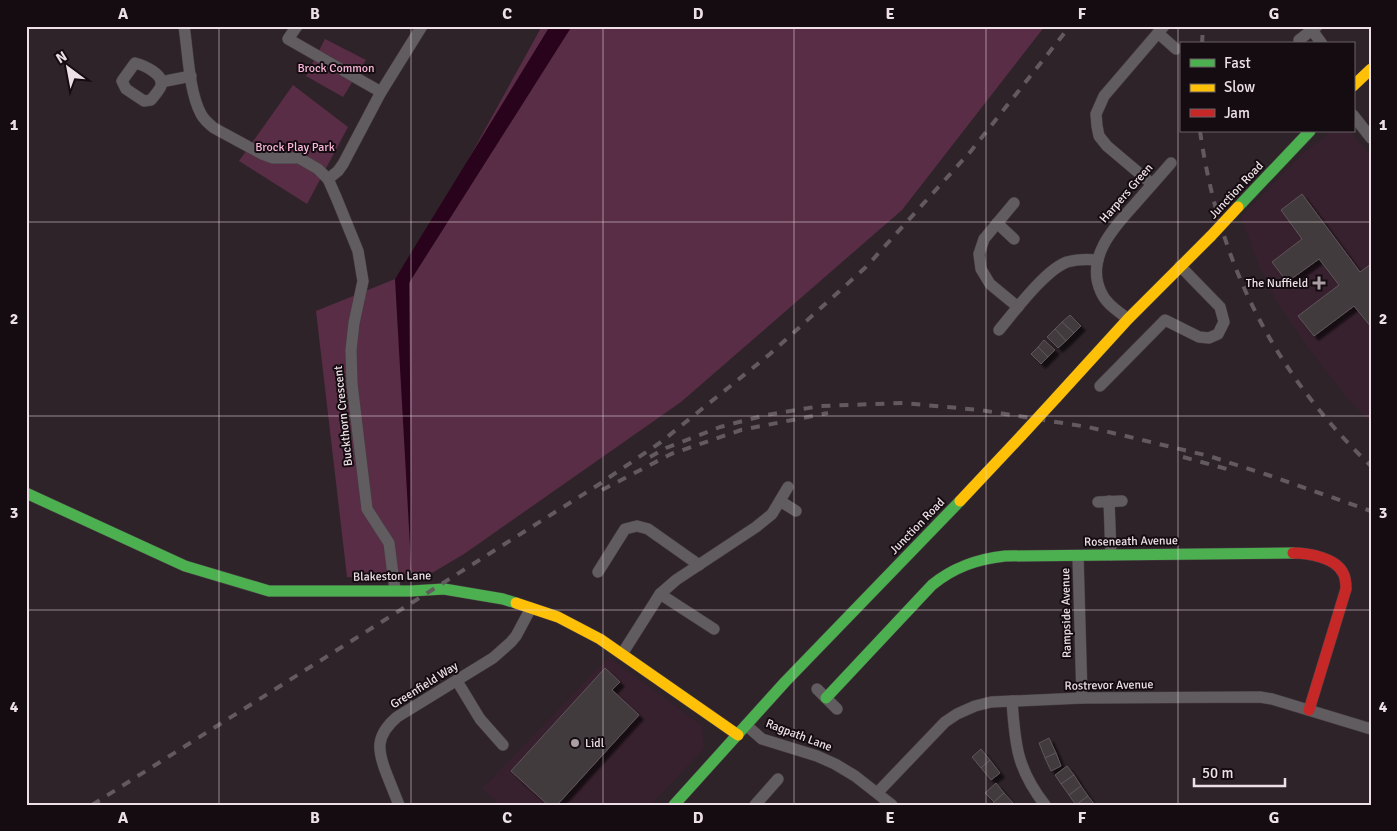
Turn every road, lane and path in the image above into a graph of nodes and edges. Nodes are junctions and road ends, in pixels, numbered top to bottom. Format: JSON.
{"nodes":[{"id":1,"x":184,"y":26,"type":"edge"},
{"id":2,"x":297,"y":26,"type":"edge"},
{"id":3,"x":422,"y":26,"type":"edge"},
{"id":4,"x":1315,"y":28,"type":"edge"},
{"id":5,"x":1161,"y":30,"type":"edge"},
{"id":6,"x":1298,"y":40,"type":"dead end"},
{"id":7,"x":1321,"y":42,"type":"edge"},
{"id":8,"x":1176,"y":49,"type":"dead end"},
{"id":9,"x":1371,"y":69,"type":"edge"},
{"id":10,"x":191,"y":76,"type":"junction"},
{"id":11,"x":161,"y":82,"type":"dead end"},
{"id":12,"x":1354,"y":85,"type":"edge"},
{"id":13,"x":381,"y":92,"type":"junction"},
{"id":14,"x":1354,"y":116,"type":"edge"},
{"id":15,"x":1309,"y":132,"type":"edge"},
{"id":16,"x":1371,"y":138,"type":"edge"},
{"id":17,"x":1171,"y":163,"type":"dead end"},
{"id":18,"x":328,"y":180,"type":"junction"},
{"id":19,"x":1152,"y":184,"type":"junction"},
{"id":20,"x":1014,"y":203,"type":"dead end"},
{"id":21,"x":997,"y":223,"type":"junction"},
{"id":22,"x":1014,"y":239,"type":"dead end"},
{"id":23,"x":1098,"y":260,"type":"junction"},
{"id":24,"x":1180,"y":266,"type":"junction"},
{"id":25,"x":1018,"y":307,"type":"junction"},
{"id":26,"x":1128,"y":319,"type":"junction"},
{"id":27,"x":999,"y":330,"type":"dead end"},
{"id":28,"x":1100,"y":386,"type":"dead end"},
{"id":29,"x":788,"y":487,"type":"dead end"},
{"id":30,"x":26,"y":493,"type":"edge"},
{"id":31,"x":1122,"y":500,"type":"dead end"},
{"id":32,"x":780,"y":501,"type":"junction"},
{"id":33,"x":796,"y":511,"type":"dead end"},
{"id":34,"x":1111,"y":555,"type":"junction"},
{"id":35,"x":1078,"y":556,"type":"junction"},
{"id":36,"x":699,"y":565,"type":"junction"},
{"id":37,"x":598,"y":572,"type":"dead end"},
{"id":38,"x":395,"y":590,"type":"junction"},
{"id":39,"x":660,"y":594,"type":"junction"},
{"id":40,"x":531,"y":608,"type":"junction"},
{"id":41,"x":714,"y":629,"type":"dead end"},
{"id":42,"x":622,"y":654,"type":"junction"},
{"id":43,"x":457,"y":681,"type":"junction"},
{"id":44,"x":817,"y":689,"type":"dead end"},
{"id":45,"x":826,"y":698,"type":"junction"},
{"id":46,"x":1082,"y":698,"type":"junction"},
{"id":47,"x":1012,"y":701,"type":"junction"},
{"id":48,"x":837,"y":709,"type":"dead end"},
{"id":49,"x":1309,"y":710,"type":"junction"},
{"id":50,"x":746,"y":725,"type":"junction"},
{"id":51,"x":1371,"y":729,"type":"edge"},
{"id":52,"x":738,"y":735,"type":"junction"},
{"id":53,"x":504,"y":745,"type":"dead end"},
{"id":54,"x":778,"y":779,"type":"dead end"},
{"id":55,"x":878,"y":792,"type":"junction"},
{"id":56,"x":399,"y":805,"type":"edge"},
{"id":57,"x":674,"y":805,"type":"edge"},
{"id":58,"x":755,"y":805,"type":"edge"},
{"id":59,"x":892,"y":805,"type":"edge"},
{"id":60,"x":1045,"y":805,"type":"edge"}],
"edges":[{"from":1,"to":10,"type":"street","name":"Buckthorn Crescent"},
{"from":2,"to":13,"type":"street"},
{"from":3,"to":13,"type":"street"},
{"from":4,"to":6,"type":"street"},
{"from":4,"to":7,"type":"street"},
{"from":5,"to":8,"type":"street"},
{"from":5,"to":19,"type":"street"},
{"from":9,"to":12,"type":"street"},
{"from":10,"to":11,"type":"street"},
{"from":10,"to":18,"type":"street","name":"Buckthorn Crescent"},
{"from":13,"to":18,"type":"street"},
{"from":14,"to":16,"type":"street"},
{"from":15,"to":24,"type":"street","name":"Junction Road","bridge":true},
{"from":17,"to":19,"type":"street","name":"Harpers Green"},
{"from":18,"to":38,"type":"street","name":"Buckthorn Crescent"},
{"from":19,"to":23,"type":"street","name":"Harpers Green"},
{"from":20,"to":21,"type":"street"},
{"from":21,"to":22,"type":"street"},
{"from":21,"to":25,"type":"street"},
{"from":23,"to":25,"type":"street"},
{"from":23,"to":26,"type":"street","name":"Harpers Green"},
{"from":24,"to":26,"type":"street","name":"Junction Road"},
{"from":24,"to":28,"type":"street"},
{"from":25,"to":27,"type":"street"},
{"from":26,"to":50,"type":"street","name":"Junction Road","bridge":true},
{"from":29,"to":32,"type":"street"},
{"from":30,"to":38,"type":"street","name":"Blakeston Lane"},
{"from":31,"to":34,"type":"street"},
{"from":32,"to":33,"type":"street"},
{"from":32,"to":36,"type":"street"},
{"from":34,"to":35,"type":"street","name":"Roseneath Avenue"},
{"from":34,"to":49,"type":"street","name":"Roseneath Avenue"},
{"from":35,"to":45,"type":"street","name":"Roseneath Avenue"},
{"from":35,"to":46,"type":"street","name":"Rampside Avenue"},
{"from":36,"to":37,"type":"street"},
{"from":36,"to":39,"type":"street"},
{"from":38,"to":40,"type":"street","name":"Blakeston Lane"},
{"from":39,"to":41,"type":"street"},
{"from":39,"to":42,"type":"street"},
{"from":40,"to":42,"type":"street","name":"Blakeston Lane"},
{"from":40,"to":43,"type":"street","name":"Greenfield Way"},
{"from":42,"to":52,"type":"street","name":"Blakeston Lane"},
{"from":43,"to":53,"type":"street"},
{"from":43,"to":56,"type":"street","name":"Greenfield Way"},
{"from":44,"to":45,"type":"street"},
{"from":45,"to":48,"type":"street"},
{"from":46,"to":47,"type":"street","name":"Rostrevor Avenue"},
{"from":46,"to":49,"type":"street","name":"Rostrevor Avenue"},
{"from":47,"to":55,"type":"street","name":"Rostrevor Avenue"},
{"from":47,"to":60,"type":"street"},
{"from":49,"to":51,"type":"street","name":"Rostrevor Avenue"},
{"from":50,"to":52,"type":"street","name":"Junction Road"},
{"from":50,"to":55,"type":"street","name":"Ragpath Lane"},
{"from":52,"to":57,"type":"street","name":"Junction Road"},
{"from":54,"to":58,"type":"street"},
{"from":55,"to":59,"type":"street","name":"Ragpath Lane"}]}
